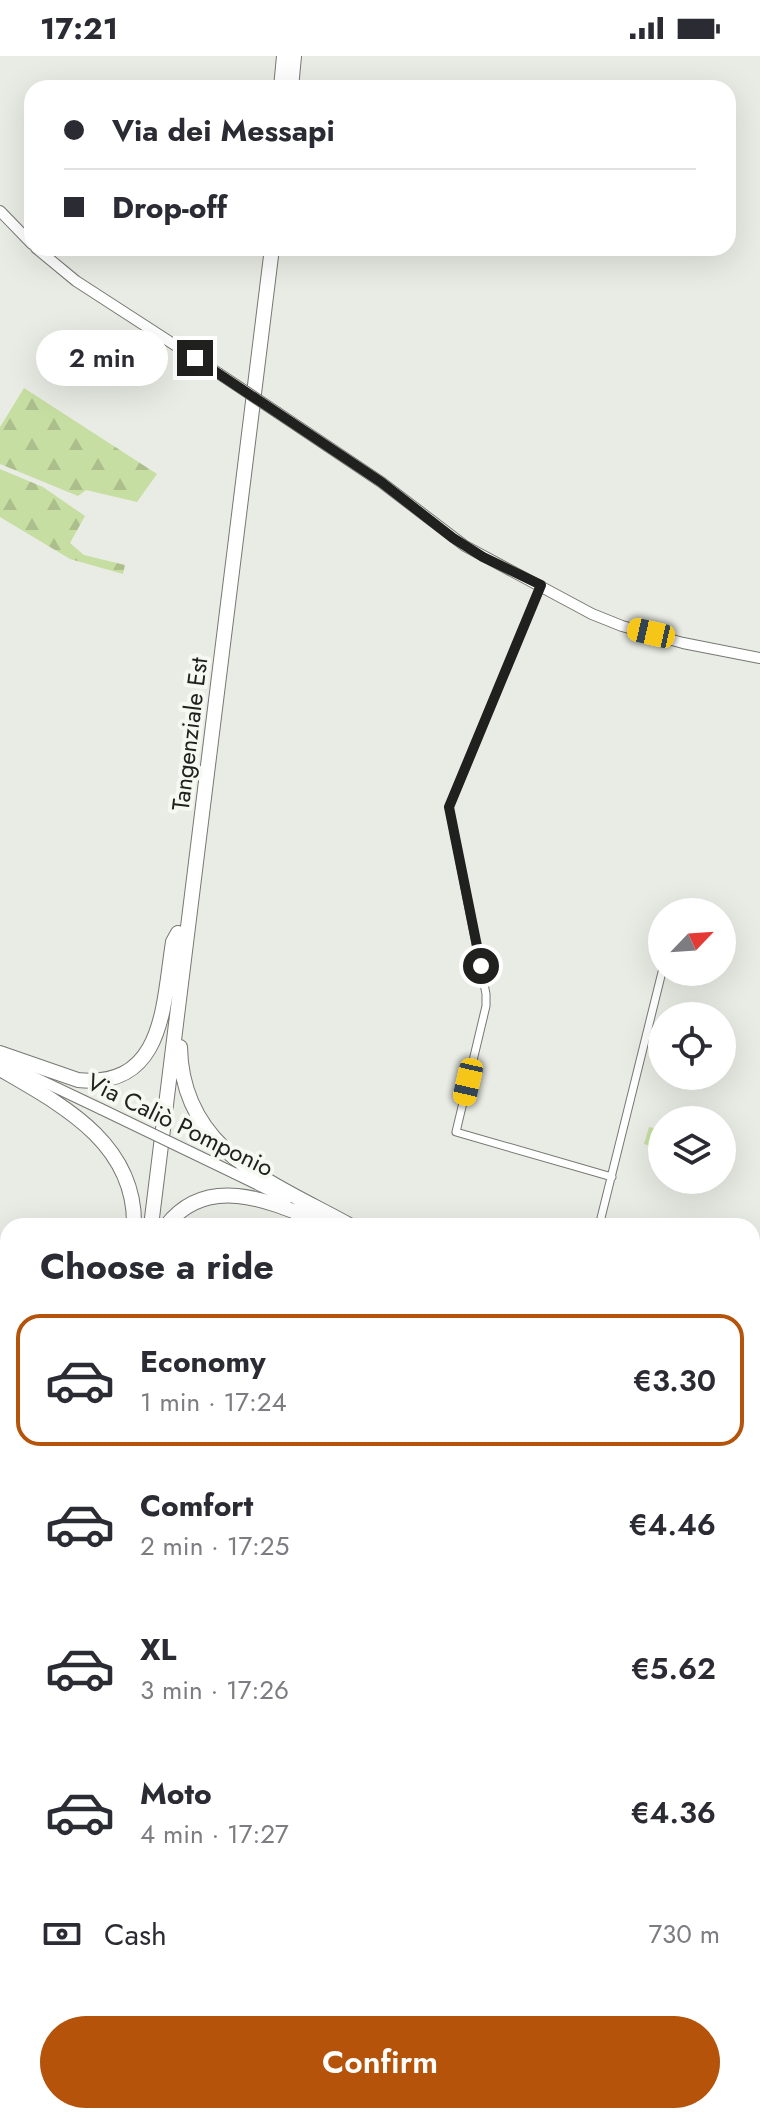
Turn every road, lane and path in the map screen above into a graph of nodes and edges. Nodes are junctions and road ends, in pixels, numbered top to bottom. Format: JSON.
{"nodes":[{"id":1,"x":284,"y":56,"type":"edge"},
{"id":2,"x":294,"y":56,"type":"edge"},
{"id":3,"x":282,"y":80,"type":"edge"},
{"id":4,"x":292,"y":80,"type":"edge"},
{"id":5,"x":0,"y":211,"type":"edge"},
{"id":6,"x":24,"y":236,"type":"edge"},
{"id":7,"x":46,"y":256,"type":"edge"},
{"id":8,"x":261,"y":256,"type":"edge"},
{"id":9,"x":271,"y":256,"type":"edge"},
{"id":10,"x":541,"y":585,"type":"junction"},
{"id":11,"x":760,"y":658,"type":"edge"},
{"id":12,"x":178,"y":933,"type":"junction"},
{"id":13,"x":185,"y":951,"type":"junction"},
{"id":14,"x":659,"y":986,"type":"edge"},
{"id":15,"x":0,"y":1053,"type":"edge"},
{"id":16,"x":0,"y":1061,"type":"edge"},
{"id":17,"x":0,"y":1069,"type":"edge"},
{"id":18,"x":612,"y":1177,"type":"junction"},
{"id":19,"x":133,"y":1218,"type":"edge"},
{"id":20,"x":143,"y":1218,"type":"edge"},
{"id":21,"x":152,"y":1218,"type":"edge"},
{"id":22,"x":174,"y":1218,"type":"edge"},
{"id":23,"x":307,"y":1218,"type":"edge"},
{"id":24,"x":327,"y":1218,"type":"edge"},
{"id":25,"x":337,"y":1218,"type":"edge"},
{"id":26,"x":601,"y":1218,"type":"edge"}],
"edges":[{"from":1,"to":3,"type":"highway"},
{"from":2,"to":4,"type":"highway"},
{"from":5,"to":6,"type":"street"},
{"from":7,"to":10,"type":"street","bridge":true},
{"from":8,"to":12,"type":"highway","name":"Tangenziale Est"},
{"from":9,"to":13,"type":"highway","name":"Tangenziale Est"},
{"from":10,"to":11,"type":"street"},
{"from":10,"to":18,"type":"street"},
{"from":12,"to":15,"type":"highway"},
{"from":12,"to":20,"type":"highway","name":"Tangenziale Est"},
{"from":13,"to":21,"type":"highway","name":"Tangenziale Est"},
{"from":13,"to":25,"type":"highway"},
{"from":14,"to":18,"type":"street"},
{"from":16,"to":24,"type":"street","name":"Via Caliò Pomponio","bridge":true},
{"from":17,"to":19,"type":"highway"},
{"from":18,"to":26,"type":"street"},
{"from":22,"to":23,"type":"highway"}]}
